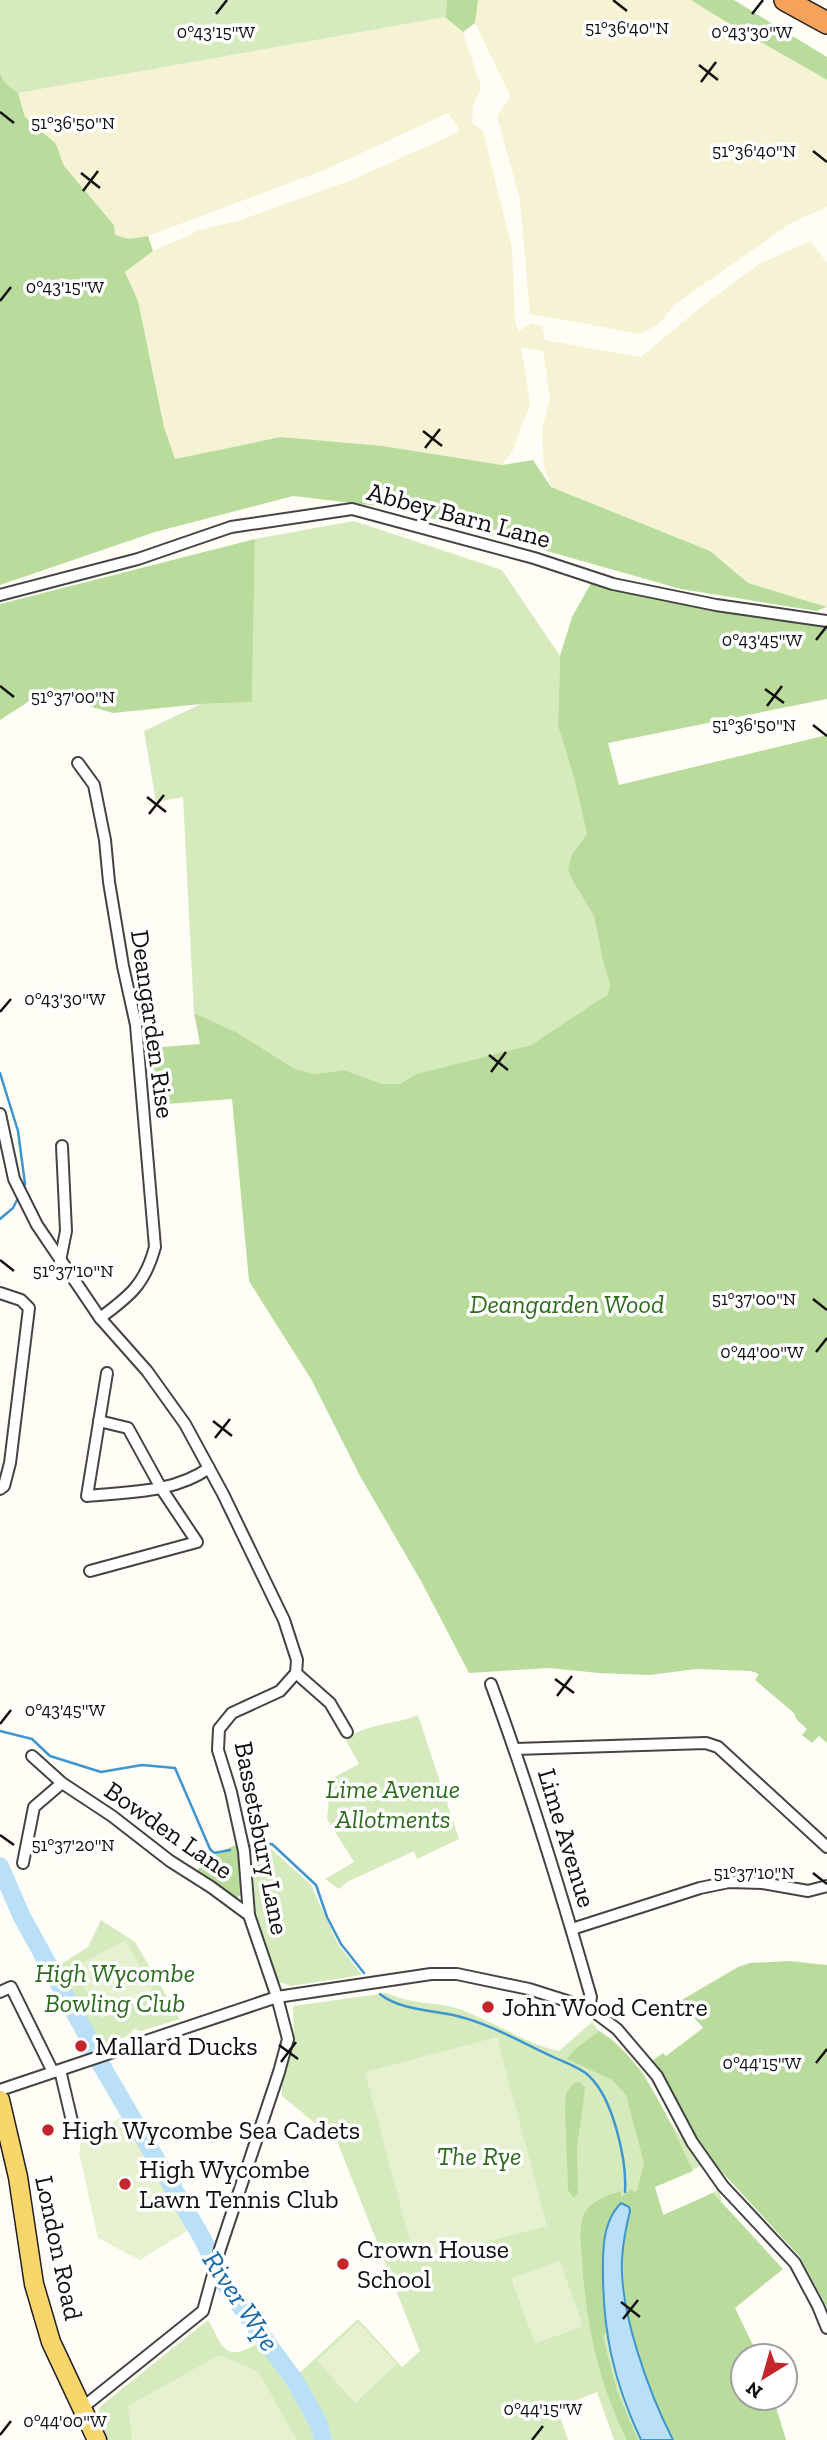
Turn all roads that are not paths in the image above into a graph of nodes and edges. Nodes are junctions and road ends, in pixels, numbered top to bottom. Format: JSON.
{"nodes":[{"id":1,"x":785,"y":0,"type":"edge"},
{"id":2,"x":827,"y":23,"type":"edge"},
{"id":3,"x":0,"y":595,"type":"edge"},
{"id":4,"x":827,"y":621,"type":"edge"},
{"id":5,"x":78,"y":763,"type":"dead end"},
{"id":6,"x":0,"y":1114,"type":"edge"},
{"id":7,"x":62,"y":1146,"type":"dead end"},
{"id":8,"x":60,"y":1261,"type":"junction"},
{"id":9,"x":0,"y":1293,"type":"edge"},
{"id":10,"x":100,"y":1318,"type":"junction"},
{"id":11,"x":107,"y":1373,"type":"dead end"},
{"id":12,"x":99,"y":1421,"type":"junction"},
{"id":13,"x":209,"y":1468,"type":"junction"},
{"id":14,"x":161,"y":1488,"type":"junction"},
{"id":15,"x":0,"y":1489,"type":"edge"},
{"id":16,"x":90,"y":1571,"type":"dead end"},
{"id":17,"x":296,"y":1673,"type":"junction"},
{"id":18,"x":491,"y":1684,"type":"dead end"},
{"id":19,"x":347,"y":1731,"type":"dead end"},
{"id":20,"x":515,"y":1749,"type":"junction"},
{"id":21,"x":32,"y":1756,"type":"dead end"},
{"id":22,"x":62,"y":1783,"type":"junction"},
{"id":23,"x":827,"y":1847,"type":"edge"},
{"id":24,"x":23,"y":1863,"type":"dead end"},
{"id":25,"x":827,"y":1886,"type":"edge"},
{"id":26,"x":249,"y":1915,"type":"junction"},
{"id":27,"x":572,"y":1929,"type":"junction"},
{"id":28,"x":0,"y":1992,"type":"edge"},
{"id":29,"x":277,"y":1997,"type":"junction"},
{"id":30,"x":589,"y":2008,"type":"junction"},
{"id":31,"x":56,"y":2071,"type":"junction"},
{"id":32,"x":0,"y":2090,"type":"edge"},
{"id":33,"x":0,"y":2100,"type":"edge"},
{"id":34,"x":75,"y":2134,"type":"dead end"},
{"id":35,"x":827,"y":2328,"type":"edge"},
{"id":36,"x":82,"y":2408,"type":"junction"},
{"id":37,"x":97,"y":2440,"type":"edge"}],
"edges":[{"from":1,"to":2,"type":"highway"},
{"from":3,"to":4,"type":"street","name":"Abbey Barn Lane"},
{"from":5,"to":10,"type":"street","name":"Deangarden Rise"},
{"from":6,"to":8,"type":"street"},
{"from":7,"to":8,"type":"street"},
{"from":8,"to":10,"type":"street"},
{"from":9,"to":15,"type":"street"},
{"from":10,"to":13,"type":"street"},
{"from":11,"to":12,"type":"street"},
{"from":12,"to":14,"type":"street"},
{"from":12,"to":14,"type":"street"},
{"from":13,"to":14,"type":"street"},
{"from":13,"to":17,"type":"street"},
{"from":14,"to":16,"type":"street"},
{"from":17,"to":19,"type":"street"},
{"from":17,"to":26,"type":"street","name":"Bassetsbury Lane"},
{"from":18,"to":20,"type":"street","name":"Lime Avenue"},
{"from":20,"to":23,"type":"street"},
{"from":20,"to":27,"type":"street","name":"Lime Avenue"},
{"from":21,"to":22,"type":"street","name":"Bowden Lane"},
{"from":22,"to":24,"type":"street"},
{"from":22,"to":26,"type":"street","name":"Bowden Lane"},
{"from":25,"to":27,"type":"street"},
{"from":26,"to":29,"type":"street","name":"Bassetsbury Lane"},
{"from":27,"to":30,"type":"street","name":"Lime Avenue"},
{"from":28,"to":31,"type":"street"},
{"from":29,"to":30,"type":"street"},
{"from":29,"to":31,"type":"street"},
{"from":29,"to":36,"type":"street","name":"Bassetsbury Lane"},
{"from":30,"to":35,"type":"street"},
{"from":31,"to":32,"type":"street"},
{"from":31,"to":34,"type":"street"},
{"from":33,"to":36,"type":"main road","name":"London Road"},
{"from":36,"to":37,"type":"main road","name":"London Road"}]}
